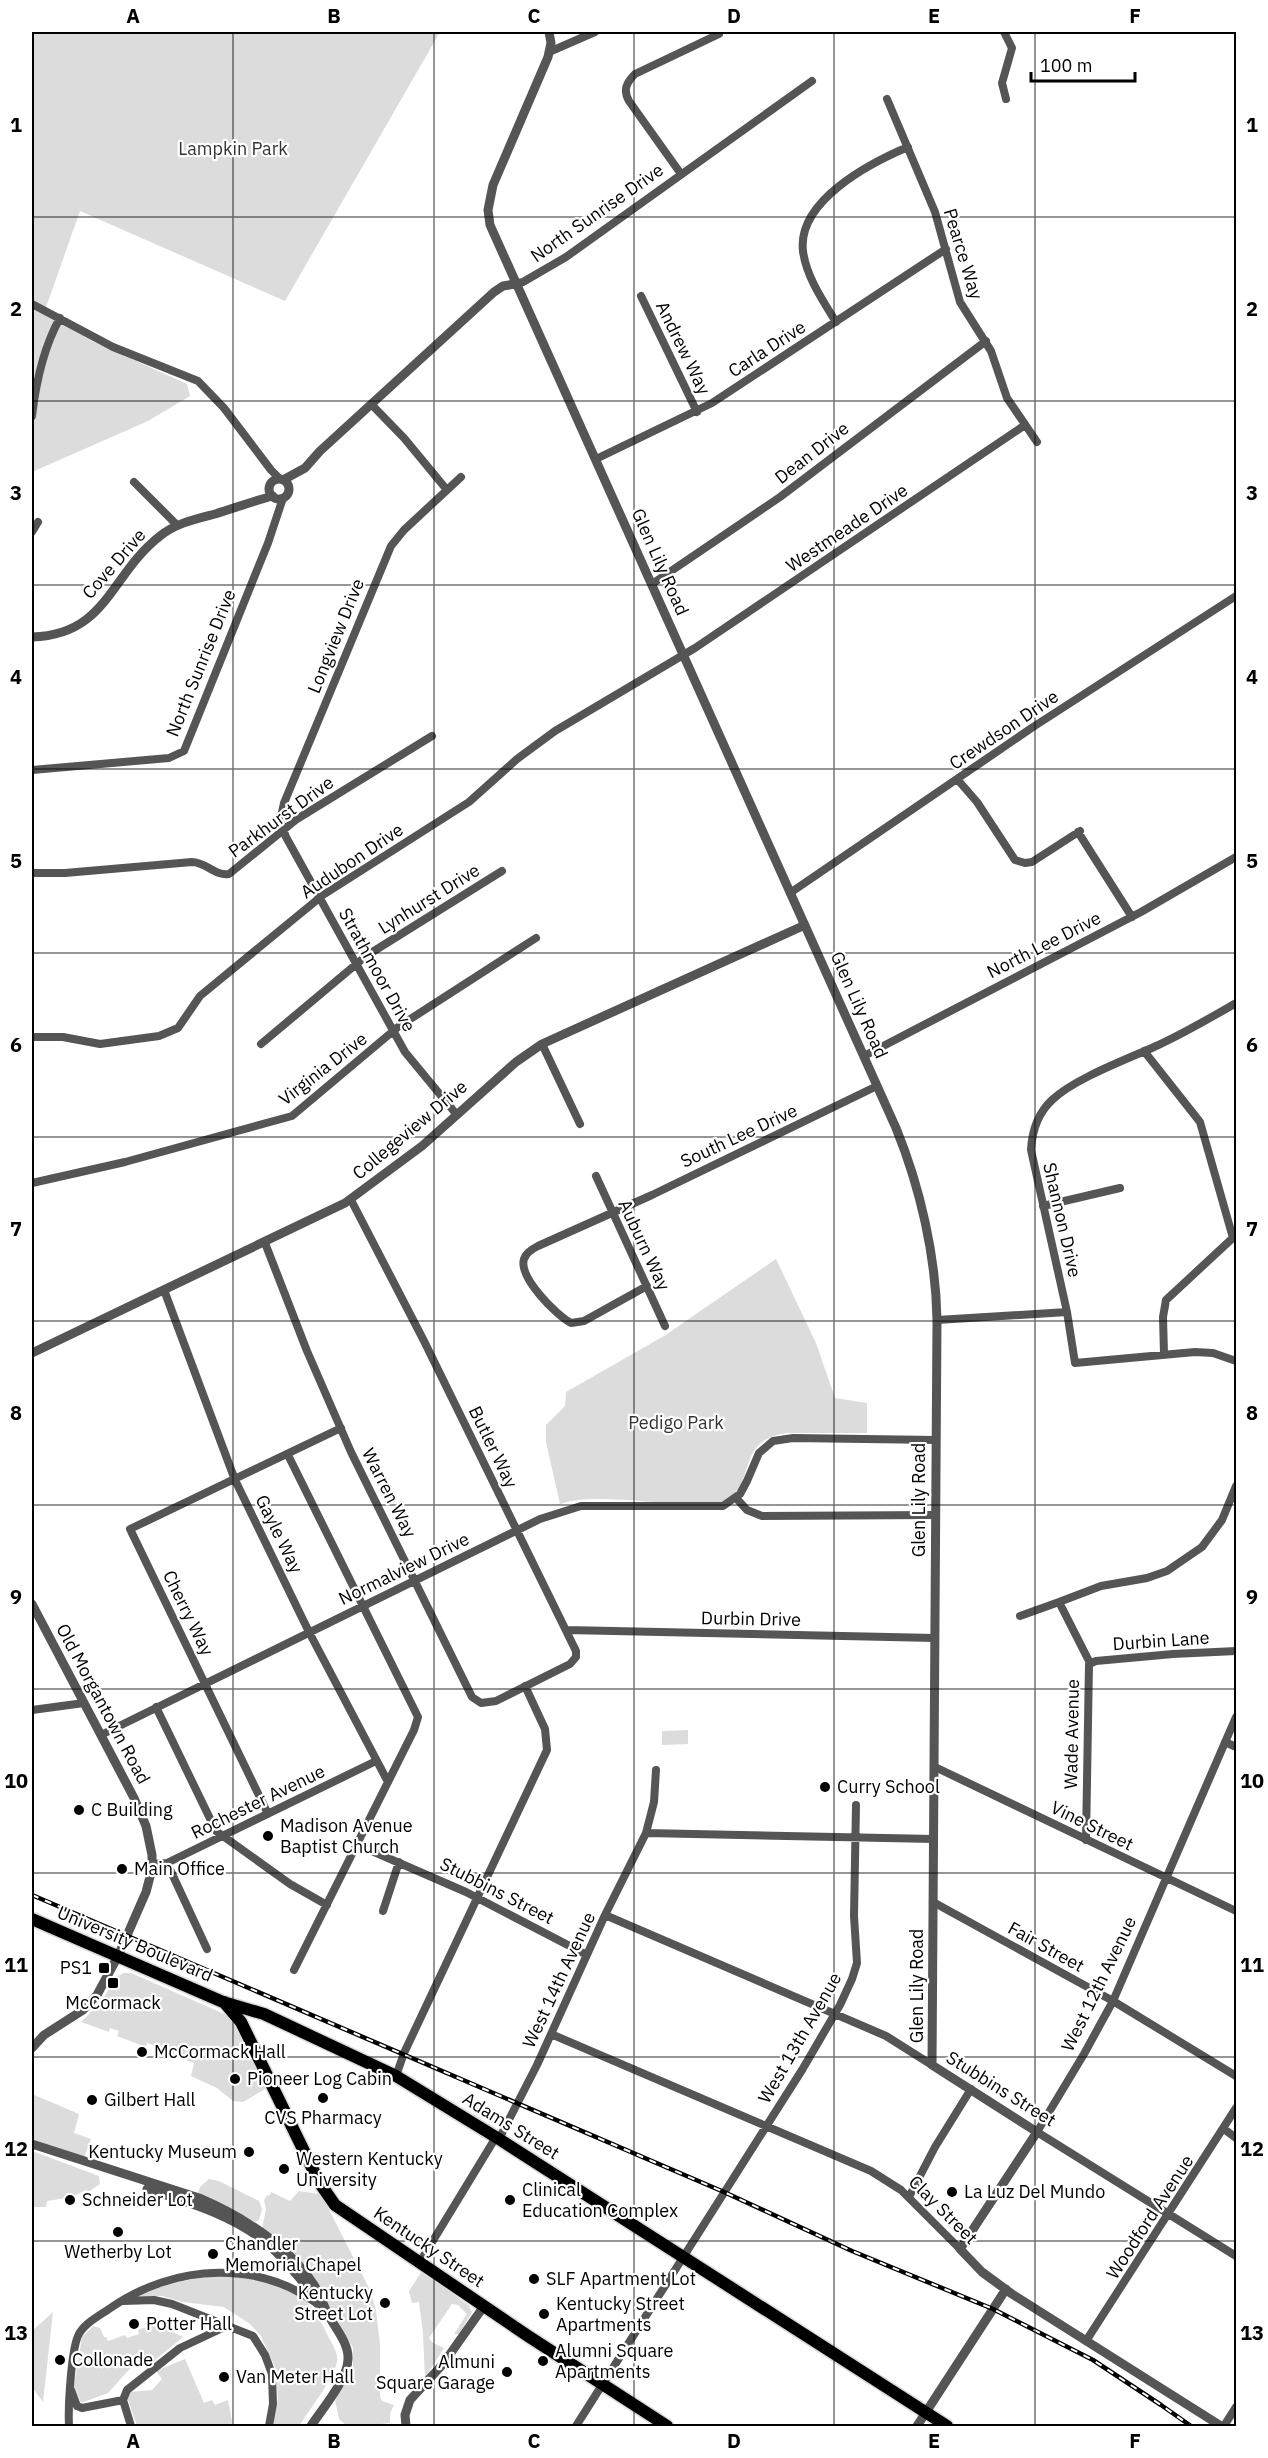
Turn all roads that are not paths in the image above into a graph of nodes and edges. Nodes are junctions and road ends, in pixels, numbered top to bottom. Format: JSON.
{"nodes":[{"id":1,"x":549,"y":32,"type":"edge"},
{"id":2,"x":595,"y":32,"type":"edge"},
{"id":3,"x":1004,"y":32,"type":"edge"},
{"id":4,"x":719,"y":34,"type":"dead end"},
{"id":5,"x":549,"y":52,"type":"junction"},
{"id":6,"x":812,"y":81,"type":"dead end"},
{"id":7,"x":887,"y":99,"type":"dead end"},
{"id":8,"x":1006,"y":99,"type":"dead end"},
{"id":9,"x":908,"y":147,"type":"junction"},
{"id":10,"x":681,"y":174,"type":"junction"},
{"id":11,"x":946,"y":249,"type":"junction"},
{"id":12,"x":516,"y":284,"type":"junction"},
{"id":13,"x":641,"y":296,"type":"dead end"},
{"id":14,"x":32,"y":304,"type":"edge"},
{"id":15,"x":60,"y":318,"type":"junction"},
{"id":16,"x":836,"y":322,"type":"junction"},
{"id":17,"x":986,"y":341,"type":"junction"},
{"id":18,"x":371,"y":404,"type":"junction"},
{"id":19,"x":697,"y":412,"type":"junction"},
{"id":20,"x":32,"y":416,"type":"edge"},
{"id":21,"x":1025,"y":425,"type":"junction"},
{"id":22,"x":1037,"y":442,"type":"dead end"},
{"id":23,"x":596,"y":459,"type":"junction"},
{"id":24,"x":461,"y":477,"type":"dead end"},
{"id":25,"x":134,"y":482,"type":"dead end"},
{"id":26,"x":278,"y":488,"type":"junction"},
{"id":27,"x":447,"y":490,"type":"junction"},
{"id":28,"x":38,"y":522,"type":"dead end"},
{"id":29,"x":177,"y":525,"type":"junction"},
{"id":30,"x":32,"y":532,"type":"edge"},
{"id":31,"x":652,"y":584,"type":"junction"},
{"id":32,"x":1236,"y":596,"type":"edge"},
{"id":33,"x":32,"y":637,"type":"edge"},
{"id":34,"x":684,"y":655,"type":"junction"},
{"id":35,"x":432,"y":736,"type":"dead end"},
{"id":36,"x":32,"y":770,"type":"edge"},
{"id":37,"x":957,"y":779,"type":"junction"},
{"id":38,"x":284,"y":830,"type":"junction"},
{"id":39,"x":1236,"y":857,"type":"edge"},
{"id":40,"x":502,"y":871,"type":"dead end"},
{"id":41,"x":32,"y":873,"type":"edge"},
{"id":42,"x":790,"y":893,"type":"junction"},
{"id":43,"x":320,"y":897,"type":"junction"},
{"id":44,"x":1132,"y":917,"type":"junction"},
{"id":45,"x":805,"y":925,"type":"junction"},
{"id":46,"x":536,"y":938,"type":"dead end"},
{"id":47,"x":356,"y":965,"type":"junction"},
{"id":48,"x":1236,"y":1003,"type":"edge"},
{"id":49,"x":394,"y":1031,"type":"junction"},
{"id":50,"x":32,"y":1037,"type":"edge"},
{"id":51,"x":261,"y":1044,"type":"dead end"},
{"id":52,"x":542,"y":1044,"type":"junction"},
{"id":53,"x":1144,"y":1051,"type":"junction"},
{"id":54,"x":864,"y":1056,"type":"junction"},
{"id":55,"x":877,"y":1086,"type":"junction"},
{"id":56,"x":457,"y":1115,"type":"junction"},
{"id":57,"x":580,"y":1124,"type":"dead end"},
{"id":58,"x":596,"y":1176,"type":"dead end"},
{"id":59,"x":32,"y":1183,"type":"edge"},
{"id":60,"x":1120,"y":1188,"type":"dead end"},
{"id":61,"x":351,"y":1200,"type":"junction"},
{"id":62,"x":1043,"y":1206,"type":"junction"},
{"id":63,"x":613,"y":1212,"type":"junction"},
{"id":64,"x":1235,"y":1236,"type":"edge"},
{"id":65,"x":266,"y":1243,"type":"junction"},
{"id":66,"x":647,"y":1286,"type":"junction"},
{"id":67,"x":164,"y":1290,"type":"junction"},
{"id":68,"x":1067,"y":1312,"type":"junction"},
{"id":69,"x":937,"y":1320,"type":"junction"},
{"id":70,"x":665,"y":1326,"type":"dead end"},
{"id":71,"x":32,"y":1353,"type":"edge"},
{"id":72,"x":1164,"y":1354,"type":"junction"},
{"id":73,"x":1236,"y":1361,"type":"edge"},
{"id":74,"x":341,"y":1428,"type":"junction"},
{"id":75,"x":936,"y":1440,"type":"junction"},
{"id":76,"x":288,"y":1455,"type":"junction"},
{"id":77,"x":235,"y":1480,"type":"junction"},
{"id":78,"x":1236,"y":1486,"type":"edge"},
{"id":79,"x":735,"y":1498,"type":"junction"},
{"id":80,"x":935,"y":1515,"type":"junction"},
{"id":81,"x":518,"y":1530,"type":"junction"},
{"id":82,"x":416,"y":1581,"type":"junction"},
{"id":83,"x":1059,"y":1602,"type":"junction"},
{"id":84,"x":32,"y":1606,"type":"edge"},
{"id":85,"x":363,"y":1607,"type":"junction"},
{"id":86,"x":1020,"y":1616,"type":"dead end"},
{"id":87,"x":567,"y":1630,"type":"junction"},
{"id":88,"x":309,"y":1632,"type":"junction"},
{"id":89,"x":935,"y":1638,"type":"junction"},
{"id":90,"x":1236,"y":1651,"type":"edge"},
{"id":91,"x":1089,"y":1664,"type":"junction"},
{"id":92,"x":205,"y":1682,"type":"junction"},
{"id":93,"x":525,"y":1686,"type":"junction"},
{"id":94,"x":84,"y":1703,"type":"junction"},
{"id":95,"x":156,"y":1707,"type":"junction"},
{"id":96,"x":32,"y":1710,"type":"edge"},
{"id":97,"x":1236,"y":1718,"type":"edge"},
{"id":98,"x":101,"y":1735,"type":"junction"},
{"id":99,"x":1225,"y":1742,"type":"junction"},
{"id":100,"x":1236,"y":1747,"type":"edge"},
{"id":101,"x":376,"y":1761,"type":"junction"},
{"id":102,"x":934,"y":1767,"type":"junction"},
{"id":103,"x":656,"y":1770,"type":"dead end"},
{"id":104,"x":388,"y":1782,"type":"junction"},
{"id":105,"x":856,"y":1805,"type":"dead end"},
{"id":106,"x":268,"y":1814,"type":"junction"},
{"id":107,"x":646,"y":1833,"type":"junction"},
{"id":108,"x":222,"y":1837,"type":"junction"},
{"id":109,"x":856,"y":1838,"type":"junction"},
{"id":110,"x":934,"y":1839,"type":"junction"},
{"id":111,"x":1086,"y":1840,"type":"junction"},
{"id":112,"x":358,"y":1845,"type":"junction"},
{"id":113,"x":399,"y":1862,"type":"junction"},
{"id":114,"x":167,"y":1863,"type":"junction"},
{"id":115,"x":152,"y":1864,"type":"junction"},
{"id":116,"x":1167,"y":1879,"type":"junction"},
{"id":117,"x":478,"y":1898,"type":"junction"},
{"id":118,"x":933,"y":1902,"type":"junction"},
{"id":119,"x":327,"y":1905,"type":"junction"},
{"id":120,"x":383,"y":1911,"type":"dead end"},
{"id":121,"x":1236,"y":1911,"type":"edge"},
{"id":122,"x":604,"y":1915,"type":"junction"},
{"id":123,"x":32,"y":1919,"type":"edge"},
{"id":124,"x":207,"y":1949,"type":"dead end"},
{"id":125,"x":587,"y":1955,"type":"junction"},
{"id":126,"x":118,"y":1956,"type":"junction"},
{"id":127,"x":294,"y":1970,"type":"dead end"},
{"id":128,"x":1113,"y":2001,"type":"junction"},
{"id":129,"x":223,"y":2002,"type":"junction"},
{"id":130,"x":835,"y":2013,"type":"junction"},
{"id":131,"x":551,"y":2034,"type":"junction"},
{"id":132,"x":32,"y":2048,"type":"edge"},
{"id":133,"x":932,"y":2065,"type":"junction"},
{"id":134,"x":396,"y":2076,"type":"junction"},
{"id":135,"x":1236,"y":2076,"type":"edge"},
{"id":136,"x":970,"y":2088,"type":"junction"},
{"id":137,"x":1236,"y":2108,"type":"edge"},
{"id":138,"x":767,"y":2126,"type":"junction"},
{"id":139,"x":1224,"y":2129,"type":"junction"},
{"id":140,"x":1037,"y":2132,"type":"junction"},
{"id":141,"x":497,"y":2138,"type":"junction"},
{"id":142,"x":1236,"y":2138,"type":"edge"},
{"id":143,"x":32,"y":2144,"type":"edge"},
{"id":144,"x":32,"y":2150,"type":"edge"},
{"id":145,"x":909,"y":2197,"type":"junction"},
{"id":146,"x":1170,"y":2214,"type":"junction"},
{"id":147,"x":960,"y":2249,"type":"junction"},
{"id":148,"x":1236,"y":2256,"type":"edge"},
{"id":149,"x":684,"y":2258,"type":"junction"},
{"id":150,"x":420,"y":2262,"type":"junction"},
{"id":151,"x":1006,"y":2289,"type":"junction"},
{"id":152,"x":320,"y":2300,"type":"junction"},
{"id":153,"x":123,"y":2301,"type":"junction"},
{"id":154,"x":484,"y":2306,"type":"junction"},
{"id":155,"x":327,"y":2311,"type":"junction"},
{"id":156,"x":229,"y":2325,"type":"junction"},
{"id":157,"x":1086,"y":2341,"type":"junction"},
{"id":158,"x":602,"y":2385,"type":"junction"},
{"id":159,"x":71,"y":2388,"type":"junction"},
{"id":160,"x":123,"y":2400,"type":"junction"},
{"id":161,"x":1236,"y":2407,"type":"edge"},
{"id":162,"x":926,"y":2413,"type":"junction"},
{"id":163,"x":69,"y":2427,"type":"edge"},
{"id":164,"x":131,"y":2427,"type":"edge"},
{"id":165,"x":269,"y":2427,"type":"edge"},
{"id":166,"x":311,"y":2427,"type":"edge"},
{"id":167,"x":406,"y":2427,"type":"edge"},
{"id":168,"x":576,"y":2427,"type":"edge"},
{"id":169,"x":668,"y":2427,"type":"edge"},
{"id":170,"x":917,"y":2427,"type":"edge"},
{"id":171,"x":947,"y":2427,"type":"edge"},
{"id":172,"x":1222,"y":2427,"type":"edge"}],
"edges":[{"from":1,"to":5,"type":"street","name":"Glen Lily Road"},
{"from":2,"to":5,"type":"street"},
{"from":3,"to":8,"type":"street"},
{"from":4,"to":10,"type":"street"},
{"from":5,"to":12,"type":"street","name":"Glen Lily Road"},
{"from":6,"to":10,"type":"street","name":"North Sunrise Drive"},
{"from":7,"to":9,"type":"street","name":"Pearce Way"},
{"from":9,"to":11,"type":"street","name":"Pearce Way"},
{"from":9,"to":16,"type":"street"},
{"from":10,"to":12,"type":"street","name":"North Sunrise Drive"},
{"from":11,"to":16,"type":"street","name":"Carla Drive"},
{"from":11,"to":17,"type":"street","name":"Pearce Way"},
{"from":12,"to":18,"type":"street","name":"North Sunrise Drive"},
{"from":12,"to":23,"type":"street","name":"Glen Lily Road"},
{"from":13,"to":19,"type":"street","name":"Andrew Way"},
{"from":14,"to":15,"type":"street"},
{"from":15,"to":20,"type":"street"},
{"from":15,"to":26,"type":"street"},
{"from":16,"to":19,"type":"street","name":"Carla Drive"},
{"from":17,"to":21,"type":"street","name":"Pearce Way"},
{"from":17,"to":31,"type":"street","name":"Dean Drive"},
{"from":18,"to":26,"type":"street","name":"North Sunrise Drive"},
{"from":18,"to":27,"type":"street"},
{"from":19,"to":23,"type":"street","name":"Carla Drive"},
{"from":21,"to":22,"type":"street","name":"Pearce Way"},
{"from":21,"to":34,"type":"street","name":"Westmeade Drive"},
{"from":23,"to":31,"type":"street","name":"Glen Lily Road"},
{"from":24,"to":27,"type":"street","name":"Longview Drive"},
{"from":25,"to":29,"type":"street"},
{"from":26,"to":29,"type":"street","name":"Cove Drive"},
{"from":26,"to":36,"type":"street","name":"North Sunrise Drive"},
{"from":27,"to":38,"type":"street","name":"Longview Drive"},
{"from":28,"to":30,"type":"street"},
{"from":29,"to":33,"type":"street","name":"Cove Drive"},
{"from":31,"to":34,"type":"street","name":"Glen Lily Road"},
{"from":32,"to":37,"type":"street","name":"Crewdson Drive"},
{"from":34,"to":42,"type":"street","name":"Glen Lily Road"},
{"from":34,"to":43,"type":"street","name":"Audubon Drive"},
{"from":35,"to":38,"type":"street","name":"Parkhurst Drive"},
{"from":37,"to":42,"type":"street","name":"Crewdson Drive"},
{"from":37,"to":44,"type":"street"},
{"from":38,"to":41,"type":"street","name":"Parkhurst Drive"},
{"from":38,"to":43,"type":"street","name":"Strathmoor Drive"},
{"from":39,"to":44,"type":"street","name":"North Lee Drive"},
{"from":40,"to":47,"type":"street","name":"Lynhurst Drive"},
{"from":42,"to":45,"type":"street","name":"Glen Lily Road"},
{"from":43,"to":47,"type":"street","name":"Strathmoor Drive"},
{"from":43,"to":50,"type":"street","name":"Audubon Drive"},
{"from":44,"to":54,"type":"street","name":"North Lee Drive"},
{"from":45,"to":52,"type":"street","name":"Collegeview Drive"},
{"from":45,"to":54,"type":"street","name":"Glen Lily Road"},
{"from":46,"to":49,"type":"street","name":"Virginia Drive"},
{"from":47,"to":49,"type":"street","name":"Strathmoor Drive"},
{"from":47,"to":51,"type":"street","name":"Lynhurst Drive"},
{"from":48,"to":53,"type":"street","name":"Shannon Drive"},
{"from":49,"to":56,"type":"street","name":"Strathmoor Drive"},
{"from":49,"to":59,"type":"street","name":"Virginia Drive"},
{"from":52,"to":56,"type":"street","name":"Collegeview Drive"},
{"from":52,"to":57,"type":"street"},
{"from":53,"to":62,"type":"street","name":"Shannon Drive"},
{"from":53,"to":64,"type":"street"},
{"from":54,"to":55,"type":"street","name":"Glen Lily Road"},
{"from":55,"to":63,"type":"street","name":"South Lee Drive"},
{"from":55,"to":69,"type":"street","name":"Glen Lily Road"},
{"from":56,"to":61,"type":"street","name":"Collegeview Drive"},
{"from":58,"to":63,"type":"street","name":"Auburn Way"},
{"from":60,"to":62,"type":"street"},
{"from":61,"to":65,"type":"street","name":"Collegeview Drive"},
{"from":61,"to":81,"type":"street","name":"Butler Way"},
{"from":62,"to":68,"type":"street","name":"Shannon Drive"},
{"from":63,"to":66,"type":"street","name":"Auburn Way"},
{"from":63,"to":66,"type":"street","name":"South Lee Drive"},
{"from":64,"to":72,"type":"street"},
{"from":65,"to":67,"type":"street","name":"Collegeview Drive"},
{"from":65,"to":74,"type":"street","name":"Warren Way"},
{"from":66,"to":70,"type":"street","name":"Auburn Way"},
{"from":67,"to":71,"type":"street","name":"Collegeview Drive"},
{"from":67,"to":77,"type":"street","name":"Gayle Way"},
{"from":68,"to":69,"type":"street"},
{"from":68,"to":72,"type":"street","name":"Shannon Drive"},
{"from":69,"to":75,"type":"street","name":"Glen Lily Road"},
{"from":72,"to":73,"type":"street"},
{"from":74,"to":76,"type":"street"},
{"from":74,"to":82,"type":"street","name":"Warren Way"},
{"from":75,"to":79,"type":"street"},
{"from":75,"to":80,"type":"street","name":"Glen Lily Road"},
{"from":76,"to":77,"type":"street"},
{"from":76,"to":85,"type":"street"},
{"from":77,"to":88,"type":"street","name":"Gayle Way"},
{"from":77,"to":92,"type":"street","name":"Cherry Way"},
{"from":78,"to":83,"type":"street"},
{"from":79,"to":80,"type":"street"},
{"from":79,"to":81,"type":"street","name":"Normalview Drive"},
{"from":80,"to":89,"type":"street","name":"Glen Lily Road"},
{"from":81,"to":82,"type":"street","name":"Normalview Drive"},
{"from":81,"to":87,"type":"street","name":"Butler Way"},
{"from":82,"to":85,"type":"street","name":"Normalview Drive"},
{"from":82,"to":93,"type":"street","name":"Warren Way"},
{"from":83,"to":86,"type":"street"},
{"from":83,"to":91,"type":"street"},
{"from":84,"to":94,"type":"street","name":"Old Morgantown Road"},
{"from":85,"to":88,"type":"street","name":"Normalview Drive"},
{"from":85,"to":104,"type":"street"},
{"from":87,"to":89,"type":"street","name":"Durbin Drive"},
{"from":87,"to":93,"type":"street","name":"Butler Way"},
{"from":88,"to":92,"type":"street","name":"Normalview Drive"},
{"from":88,"to":101,"type":"street","name":"Gayle Way"},
{"from":89,"to":102,"type":"street","name":"Glen Lily Road"},
{"from":90,"to":91,"type":"street","name":"Durbin Lane"},
{"from":91,"to":111,"type":"street","name":"Wade Avenue"},
{"from":92,"to":95,"type":"street","name":"Normalview Drive"},
{"from":92,"to":106,"type":"street","name":"Cherry Way"},
{"from":93,"to":117,"type":"street"},
{"from":94,"to":96,"type":"street"},
{"from":94,"to":98,"type":"street","name":"Old Morgantown Road"},
{"from":95,"to":98,"type":"street","name":"Normalview Drive"},
{"from":95,"to":108,"type":"street"},
{"from":97,"to":99,"type":"street","name":"West 12th Avenue"},
{"from":98,"to":115,"type":"street","name":"Old Morgantown Road"},
{"from":99,"to":100,"type":"street"},
{"from":99,"to":116,"type":"street","name":"West 12th Avenue"},
{"from":101,"to":104,"type":"street","name":"Gayle Way"},
{"from":101,"to":106,"type":"street","name":"Rochester Avenue"},
{"from":102,"to":110,"type":"street","name":"Glen Lily Road"},
{"from":102,"to":111,"type":"street","name":"Vine Street"},
{"from":103,"to":107,"type":"street","name":"West 14th Avenue"},
{"from":104,"to":112,"type":"street"},
{"from":105,"to":109,"type":"street","name":"West 13th Avenue"},
{"from":106,"to":108,"type":"street","name":"Rochester Avenue"},
{"from":107,"to":109,"type":"street"},
{"from":107,"to":122,"type":"street","name":"West 14th Avenue"},
{"from":108,"to":114,"type":"street","name":"Rochester Avenue"},
{"from":108,"to":119,"type":"street"},
{"from":109,"to":110,"type":"street"},
{"from":109,"to":130,"type":"street","name":"West 13th Avenue"},
{"from":110,"to":118,"type":"street","name":"Glen Lily Road"},
{"from":111,"to":116,"type":"street","name":"Vine Street"},
{"from":112,"to":113,"type":"street","name":"Stubbins Street"},
{"from":112,"to":119,"type":"street"},
{"from":113,"to":117,"type":"street","name":"Stubbins Street"},
{"from":113,"to":120,"type":"street"},
{"from":114,"to":115,"type":"street","name":"Rochester Avenue"},
{"from":114,"to":124,"type":"street"},
{"from":115,"to":126,"type":"street","name":"Old Morgantown Road"},
{"from":116,"to":121,"type":"street","name":"Vine Street"},
{"from":116,"to":128,"type":"street","name":"West 12th Avenue"},
{"from":117,"to":125,"type":"street","name":"Stubbins Street"},
{"from":117,"to":134,"type":"street"},
{"from":118,"to":128,"type":"street","name":"Fair Street"},
{"from":118,"to":133,"type":"street","name":"Glen Lily Road"},
{"from":119,"to":127,"type":"street"},
{"from":122,"to":125,"type":"street","name":"West 14th Avenue"},
{"from":122,"to":130,"type":"street","name":"Stubbins Street"},
{"from":123,"to":126,"type":"main road","name":"University Boulevard"},
{"from":125,"to":131,"type":"street","name":"West 14th Avenue"},
{"from":126,"to":129,"type":"main road","name":"University Boulevard"},
{"from":126,"to":132,"type":"street","name":"Old Morgantown Road"},
{"from":128,"to":135,"type":"street","name":"Fair Street"},
{"from":128,"to":140,"type":"street","name":"West 12th Avenue"},
{"from":129,"to":134,"type":"main road","name":"Adams Street"},
{"from":129,"to":150,"type":"main road","name":"Kentucky Street"},
{"from":130,"to":133,"type":"street","name":"Stubbins Street"},
{"from":130,"to":138,"type":"street","name":"West 13th Avenue"},
{"from":131,"to":138,"type":"street","name":"Clay Street"},
{"from":131,"to":141,"type":"street","name":"West 14th Avenue"},
{"from":133,"to":136,"type":"street","name":"Stubbins Street"},
{"from":134,"to":141,"type":"main road","name":"Adams Street"},
{"from":136,"to":140,"type":"street","name":"Stubbins Street"},
{"from":136,"to":145,"type":"street"},
{"from":137,"to":139,"type":"street","name":"Woodford Avenue"},
{"from":138,"to":145,"type":"street","name":"Clay Street"},
{"from":138,"to":149,"type":"street","name":"West 13th Avenue"},
{"from":139,"to":142,"type":"street"},
{"from":139,"to":146,"type":"street","name":"Woodford Avenue"},
{"from":140,"to":146,"type":"street","name":"Stubbins Street"},
{"from":140,"to":147,"type":"street","name":"West 12th Avenue"},
{"from":141,"to":149,"type":"main road","name":"Adams Street"},
{"from":141,"to":150,"type":"street","name":"West 14th Avenue"},
{"from":143,"to":152,"type":"street"},
{"from":144,"to":152,"type":"street"},
{"from":145,"to":147,"type":"street","name":"Clay Street"},
{"from":146,"to":148,"type":"street","name":"Stubbins Street"},
{"from":146,"to":157,"type":"street","name":"Woodford Avenue"},
{"from":147,"to":151,"type":"street","name":"Clay Street"},
{"from":149,"to":158,"type":"street","name":"West 13th Avenue"},
{"from":149,"to":162,"type":"main road","name":"Adams Street"},
{"from":150,"to":154,"type":"main road","name":"Kentucky Street"},
{"from":151,"to":157,"type":"street","name":"Clay Street"},
{"from":151,"to":162,"type":"street"},
{"from":152,"to":155,"type":"street"},
{"from":153,"to":155,"type":"street"},
{"from":153,"to":156,"type":"street"},
{"from":153,"to":159,"type":"street"},
{"from":154,"to":158,"type":"main road","name":"Kentucky Street"},
{"from":154,"to":167,"type":"street"},
{"from":155,"to":166,"type":"street"},
{"from":156,"to":160,"type":"street"},
{"from":156,"to":165,"type":"street"},
{"from":157,"to":172,"type":"street","name":"Clay Street"},
{"from":158,"to":168,"type":"street","name":"West 13th Avenue"},
{"from":158,"to":169,"type":"main road","name":"Kentucky Street"},
{"from":159,"to":160,"type":"street"},
{"from":159,"to":163,"type":"street"},
{"from":160,"to":164,"type":"street"},
{"from":161,"to":172,"type":"street"},
{"from":162,"to":170,"type":"street"},
{"from":162,"to":171,"type":"main road","name":"Adams Street"}]}
